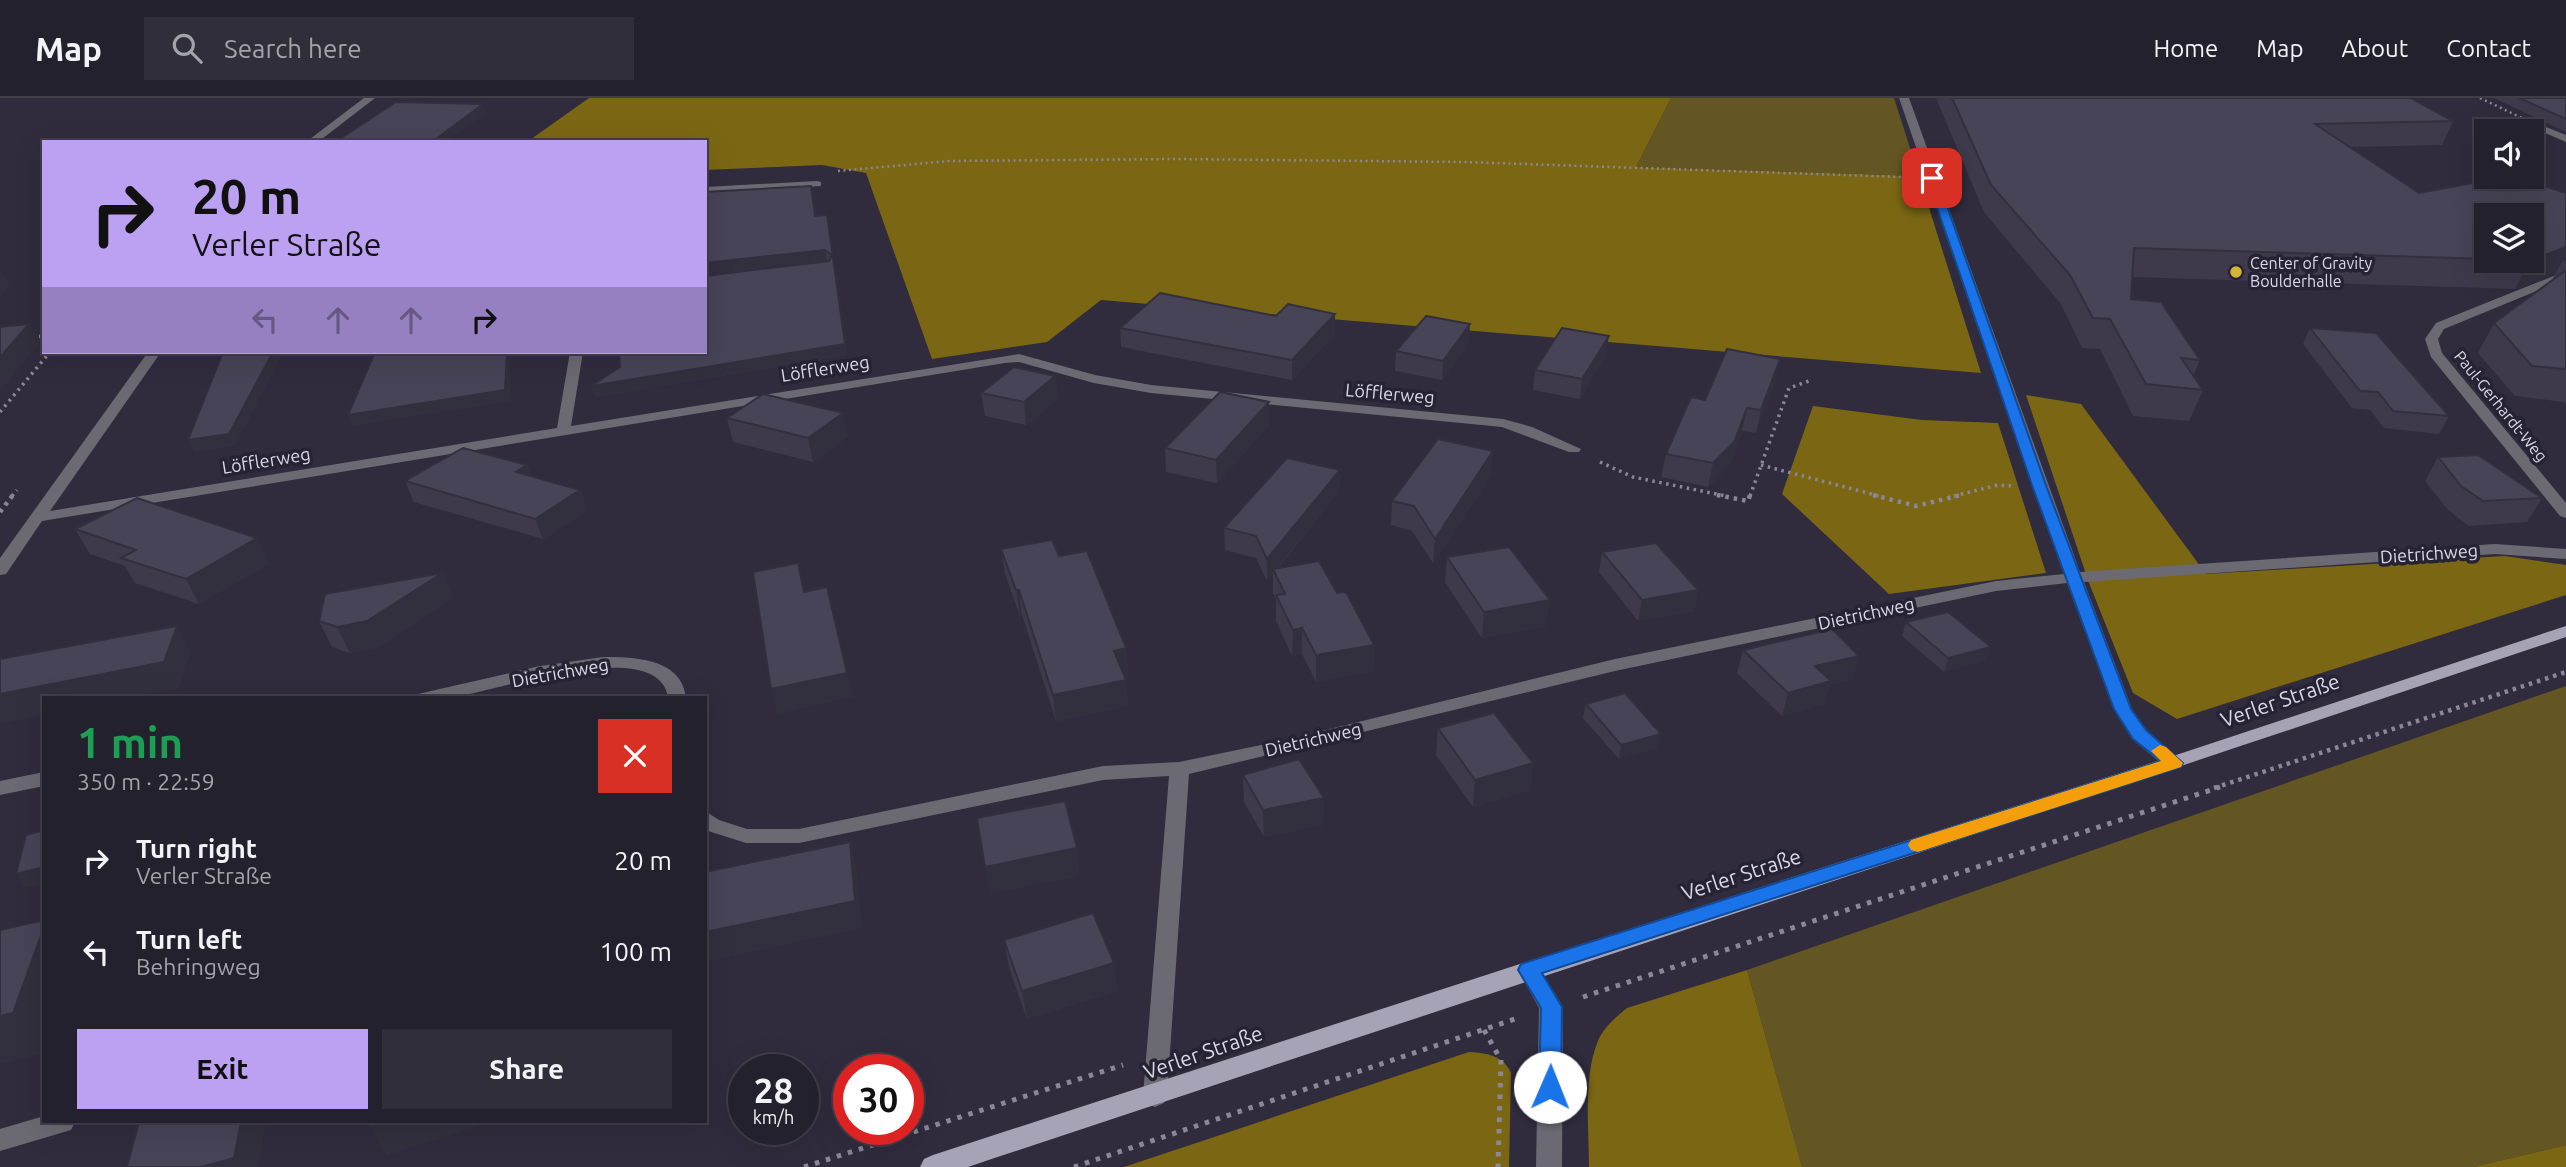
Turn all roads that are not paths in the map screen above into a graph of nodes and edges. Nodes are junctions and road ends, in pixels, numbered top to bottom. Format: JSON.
{"nodes":[{"id":1,"x":370,"y":98,"type":"edge"},
{"id":2,"x":1904,"y":98,"type":"edge"},
{"id":3,"x":2546,"y":130,"type":"road end"},
{"id":4,"x":2566,"y":139,"type":"edge"},
{"id":5,"x":314,"y":140,"type":"edge"},
{"id":6,"x":817,"y":184,"type":"dead end"},
{"id":7,"x":707,"y":190,"type":"edge"},
{"id":8,"x":2566,"y":275,"type":"edge"},
{"id":9,"x":153,"y":354,"type":"edge"},
{"id":10,"x":576,"y":354,"type":"edge"},
{"id":11,"x":563,"y":432,"type":"junction"},
{"id":12,"x":1574,"y":449,"type":"road end"},
{"id":13,"x":2566,"y":513,"type":"edge"},
{"id":14,"x":39,"y":517,"type":"junction"},
{"id":15,"x":2566,"y":554,"type":"edge"},
{"id":16,"x":0,"y":570,"type":"edge"},
{"id":17,"x":2073,"y":579,"type":"junction"},
{"id":18,"x":2566,"y":631,"type":"edge"},
{"id":19,"x":434,"y":696,"type":"edge"},
{"id":20,"x":677,"y":696,"type":"edge"},
{"id":21,"x":2174,"y":763,"type":"junction"},
{"id":22,"x":1180,"y":769,"type":"junction"},
{"id":23,"x":42,"y":779,"type":"edge"},
{"id":24,"x":0,"y":788,"type":"edge"},
{"id":25,"x":707,"y":820,"type":"edge"},
{"id":26,"x":1529,"y":970,"type":"junction"},
{"id":27,"x":1155,"y":1096,"type":"junction"},
{"id":28,"x":59,"y":1123,"type":"edge"},
{"id":29,"x":0,"y":1140,"type":"edge"},
{"id":30,"x":933,"y":1167,"type":"edge"},
{"id":31,"x":1549,"y":1167,"type":"edge"}],
"edges":[{"from":1,"to":5,"type":"street"},
{"from":2,"to":17,"type":"street"},
{"from":3,"to":4,"type":"street"},
{"from":6,"to":7,"type":"street"},
{"from":8,"to":13,"type":"street","name":"Paul-Gerhardt-Weg"},
{"from":9,"to":14,"type":"street"},
{"from":10,"to":11,"type":"street"},
{"from":11,"to":12,"type":"street","name":"Löfflerweg"},
{"from":11,"to":14,"type":"street","name":"Löfflerweg"},
{"from":14,"to":16,"type":"street"},
{"from":15,"to":17,"type":"street","name":"Dietrichweg"},
{"from":17,"to":21,"type":"street"},
{"from":17,"to":22,"type":"street","name":"Dietrichweg"},
{"from":18,"to":21,"type":"main road","name":"Verler Straße"},
{"from":19,"to":20,"type":"street","name":"Dietrichweg"},
{"from":21,"to":26,"type":"main road","name":"Verler Straße"},
{"from":22,"to":25,"type":"street","name":"Dietrichweg"},
{"from":22,"to":27,"type":"street"},
{"from":23,"to":24,"type":"street"},
{"from":26,"to":27,"type":"main road","name":"Verler Straße"},
{"from":26,"to":31,"type":"street"},
{"from":27,"to":30,"type":"main road","name":"Verler Straße"},
{"from":28,"to":29,"type":"street"}]}
